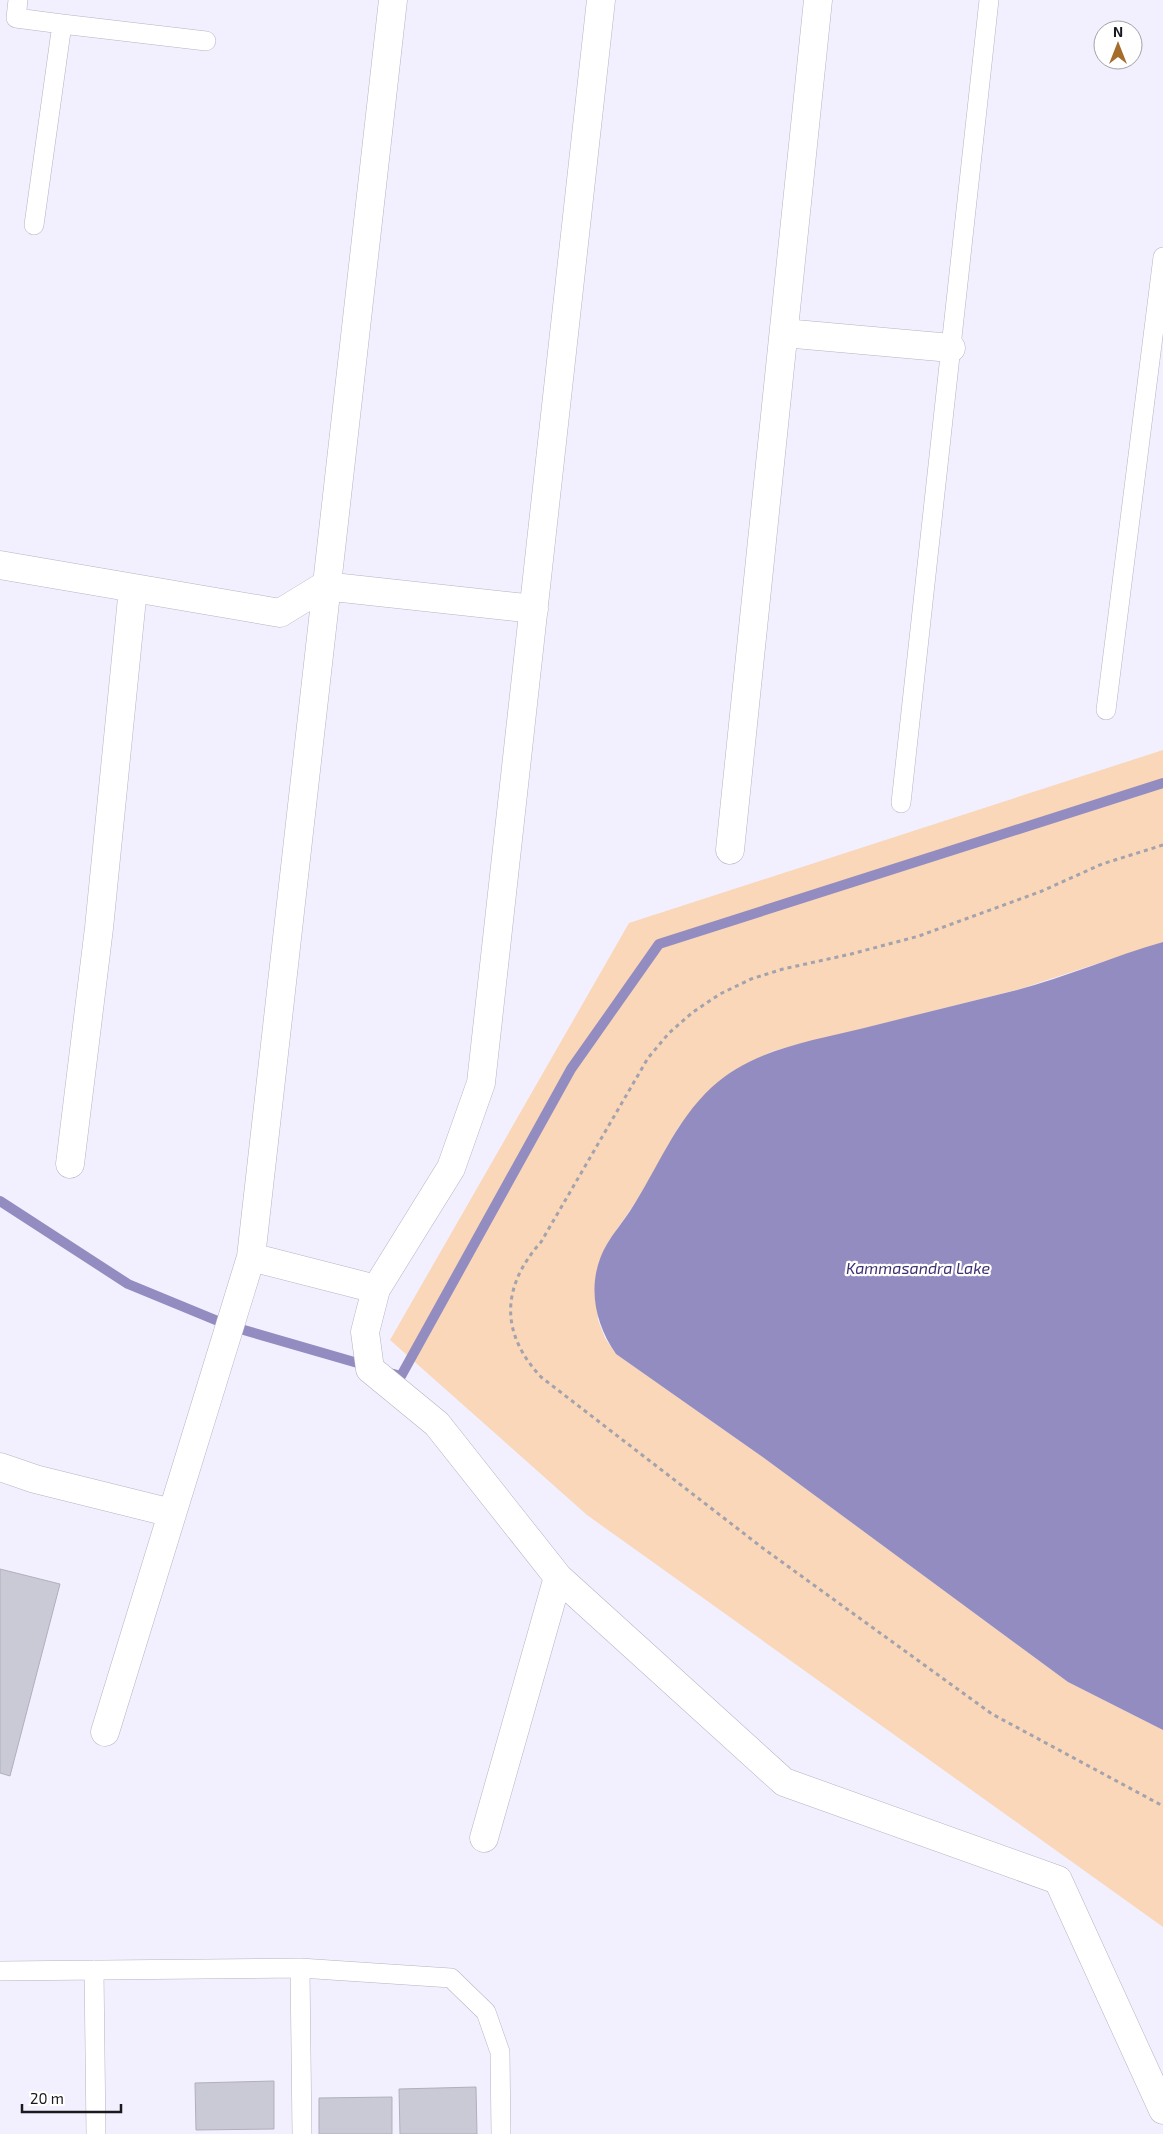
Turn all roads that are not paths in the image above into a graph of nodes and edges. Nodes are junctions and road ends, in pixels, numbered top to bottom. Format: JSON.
{"nodes":[{"id":1,"x":18,"y":0,"type":"edge"},
{"id":2,"x":393,"y":0,"type":"edge"},
{"id":3,"x":601,"y":0,"type":"edge"},
{"id":4,"x":818,"y":0,"type":"edge"},
{"id":5,"x":989,"y":0,"type":"edge"},
{"id":6,"x":62,"y":24,"type":"junction"},
{"id":7,"x":206,"y":41,"type":"dead end"},
{"id":8,"x":34,"y":225,"type":"dead end"},
{"id":9,"x":1163,"y":257,"type":"edge"},
{"id":10,"x":784,"y":333,"type":"junction"},
{"id":11,"x":951,"y":348,"type":"junction"},
{"id":12,"x":0,"y":565,"type":"edge"},
{"id":13,"x":327,"y":586,"type":"junction"},
{"id":14,"x":133,"y":588,"type":"junction"},
{"id":15,"x":534,"y":609,"type":"junction"},
{"id":16,"x":1106,"y":710,"type":"dead end"},
{"id":17,"x":901,"y":803,"type":"dead end"},
{"id":18,"x":730,"y":850,"type":"dead end"},
{"id":19,"x":70,"y":1164,"type":"dead end"},
{"id":20,"x":251,"y":1257,"type":"junction"},
{"id":21,"x":376,"y":1289,"type":"junction"},
{"id":22,"x":0,"y":1467,"type":"edge"},
{"id":23,"x":172,"y":1513,"type":"junction"},
{"id":24,"x":558,"y":1577,"type":"junction"},
{"id":25,"x":105,"y":1732,"type":"dead end"},
{"id":26,"x":484,"y":1838,"type":"dead end"},
{"id":27,"x":300,"y":1968,"type":"junction"},
{"id":28,"x":94,"y":1970,"type":"junction"},
{"id":29,"x":0,"y":1971,"type":"edge"},
{"id":30,"x":1163,"y":2110,"type":"edge"},
{"id":31,"x":96,"y":2134,"type":"edge"},
{"id":32,"x":302,"y":2134,"type":"edge"},
{"id":33,"x":502,"y":2134,"type":"edge"}],
"edges":[{"from":1,"to":6,"type":"lane"},
{"from":2,"to":13,"type":"street"},
{"from":3,"to":15,"type":"street"},
{"from":4,"to":10,"type":"street"},
{"from":5,"to":11,"type":"lane"},
{"from":6,"to":7,"type":"lane"},
{"from":6,"to":8,"type":"lane"},
{"from":9,"to":16,"type":"lane"},
{"from":10,"to":11,"type":"street"},
{"from":10,"to":18,"type":"street"},
{"from":11,"to":17,"type":"lane"},
{"from":12,"to":14,"type":"street"},
{"from":13,"to":14,"type":"street"},
{"from":13,"to":15,"type":"street"},
{"from":13,"to":20,"type":"street"},
{"from":14,"to":19,"type":"street"},
{"from":15,"to":21,"type":"street"},
{"from":20,"to":21,"type":"street"},
{"from":20,"to":23,"type":"street"},
{"from":21,"to":24,"type":"street"},
{"from":22,"to":23,"type":"street"},
{"from":23,"to":25,"type":"street"},
{"from":24,"to":26,"type":"street"},
{"from":24,"to":30,"type":"street"},
{"from":27,"to":28,"type":"lane"},
{"from":27,"to":32,"type":"lane"},
{"from":27,"to":33,"type":"lane"},
{"from":28,"to":29,"type":"lane"},
{"from":28,"to":31,"type":"lane"}]}
